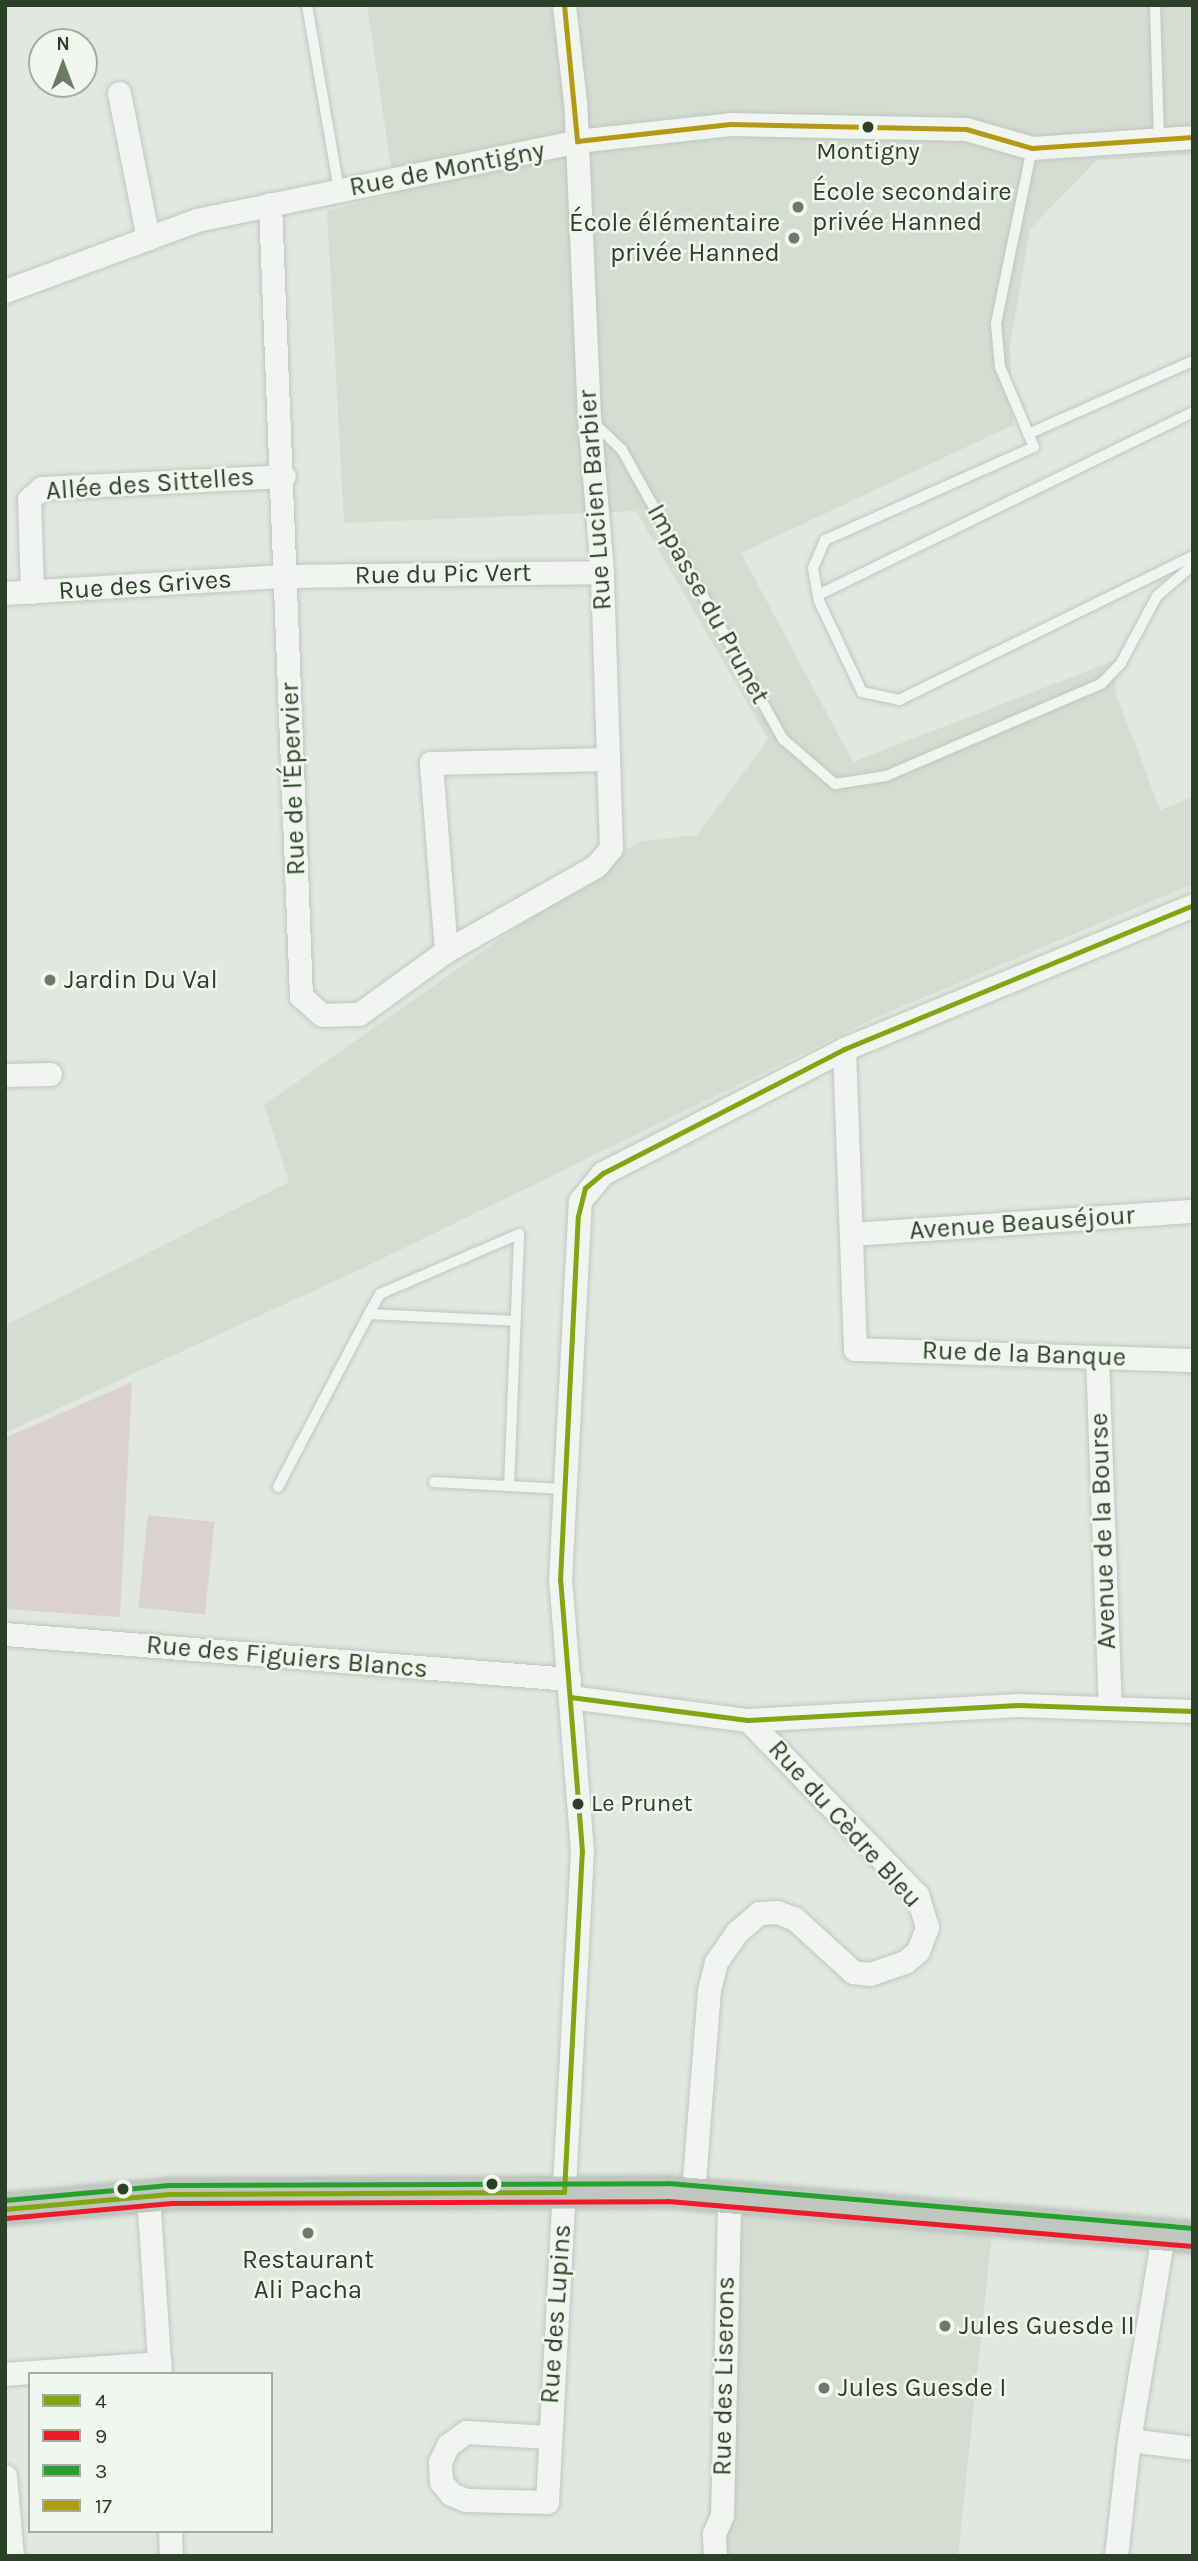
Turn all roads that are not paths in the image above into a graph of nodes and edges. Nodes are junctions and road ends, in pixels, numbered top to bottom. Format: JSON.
{"nodes":[{"id":1,"x":307,"y":5,"type":"edge"},
{"id":2,"x":564,"y":5,"type":"edge"},
{"id":3,"x":1156,"y":5,"type":"edge"},
{"id":4,"x":119,"y":93,"type":"dead end"},
{"id":5,"x":1193,"y":137,"type":"edge"},
{"id":6,"x":1159,"y":138,"type":"junction"},
{"id":7,"x":577,"y":141,"type":"junction"},
{"id":8,"x":1032,"y":148,"type":"junction"},
{"id":9,"x":339,"y":190,"type":"junction"},
{"id":10,"x":270,"y":204,"type":"junction"},
{"id":11,"x":148,"y":238,"type":"junction"},
{"id":12,"x":5,"y":290,"type":"edge"},
{"id":13,"x":1193,"y":361,"type":"edge"},
{"id":14,"x":1193,"y":412,"type":"edge"},
{"id":15,"x":589,"y":418,"type":"junction"},
{"id":16,"x":1028,"y":434,"type":"junction"},
{"id":17,"x":284,"y":476,"type":"junction"},
{"id":18,"x":1193,"y":556,"type":"edge"},
{"id":19,"x":1193,"y":565,"type":"edge"},
{"id":20,"x":602,"y":572,"type":"junction"},
{"id":21,"x":285,"y":576,"type":"junction"},
{"id":22,"x":32,"y":592,"type":"junction"},
{"id":23,"x":5,"y":593,"type":"edge"},
{"id":24,"x":818,"y":594,"type":"junction"},
{"id":25,"x":608,"y":759,"type":"junction"},
{"id":26,"x":607,"y":857,"type":"joint"},
{"id":27,"x":1193,"y":905,"type":"edge"},
{"id":28,"x":446,"y":951,"type":"junction"},
{"id":29,"x":844,"y":1049,"type":"junction"},
{"id":30,"x":5,"y":1074,"type":"edge"},
{"id":31,"x":50,"y":1074,"type":"dead end"},
{"id":32,"x":1193,"y":1212,"type":"edge"},
{"id":33,"x":852,"y":1234,"type":"junction"},
{"id":34,"x":369,"y":1314,"type":"junction"},
{"id":35,"x":515,"y":1321,"type":"junction"},
{"id":36,"x":1097,"y":1357,"type":"junction"},
{"id":37,"x":1193,"y":1360,"type":"edge"},
{"id":38,"x":434,"y":1482,"type":"dead end"},
{"id":39,"x":509,"y":1486,"type":"junction"},
{"id":40,"x":278,"y":1488,"type":"dead end"},
{"id":41,"x":564,"y":1489,"type":"junction"},
{"id":42,"x":5,"y":1634,"type":"edge"},
{"id":43,"x":569,"y":1688,"type":"junction"},
{"id":44,"x":1110,"y":1705,"type":"junction"},
{"id":45,"x":1193,"y":1710,"type":"edge"},
{"id":46,"x":748,"y":1720,"type":"junction"},
{"id":47,"x":564,"y":2192,"type":"junction"},
{"id":48,"x":693,"y":2193,"type":"junction"},
{"id":49,"x":148,"y":2195,"type":"junction"},
{"id":50,"x":729,"y":2196,"type":"junction"},
{"id":51,"x":5,"y":2209,"type":"edge"},
{"id":52,"x":1178,"y":2235,"type":"edge"},
{"id":53,"x":160,"y":2369,"type":"edge"},
{"id":54,"x":67,"y":2372,"type":"edge"},
{"id":55,"x":28,"y":2373,"type":"edge"},
{"id":56,"x":5,"y":2374,"type":"edge"},
{"id":57,"x":548,"y":2437,"type":"junction"},
{"id":58,"x":1129,"y":2440,"type":"junction"},
{"id":59,"x":1193,"y":2448,"type":"edge"},
{"id":60,"x":5,"y":2476,"type":"edge"},
{"id":61,"x":170,"y":2533,"type":"edge"},
{"id":62,"x":12,"y":2556,"type":"edge"},
{"id":63,"x":172,"y":2556,"type":"edge"},
{"id":64,"x":715,"y":2556,"type":"edge"},
{"id":65,"x":1116,"y":2556,"type":"edge"}],
"edges":[{"from":1,"to":9,"type":"lane"},
{"from":2,"to":7,"type":"street","name":"Rue Lucien Barbier"},
{"from":3,"to":6,"type":"lane"},
{"from":4,"to":11,"type":"street"},
{"from":5,"to":6,"type":"street","name":"Rue de Montigny"},
{"from":6,"to":8,"type":"street","name":"Rue de Montigny"},
{"from":7,"to":8,"type":"street","name":"Rue de Montigny"},
{"from":7,"to":9,"type":"street","name":"Rue de Montigny"},
{"from":7,"to":15,"type":"street","name":"Rue Lucien Barbier"},
{"from":8,"to":16,"type":"lane"},
{"from":9,"to":10,"type":"street","name":"Rue de Montigny"},
{"from":10,"to":11,"type":"street","name":"Rue de Montigny"},
{"from":10,"to":17,"type":"street","name":"Rue de l'Épervier"},
{"from":11,"to":12,"type":"street","name":"Rue de Montigny"},
{"from":13,"to":16,"type":"lane"},
{"from":14,"to":24,"type":"lane"},
{"from":15,"to":19,"type":"lane","name":"Impasse du Prunet"},
{"from":15,"to":20,"type":"street","name":"Rue Lucien Barbier"},
{"from":16,"to":24,"type":"lane"},
{"from":17,"to":21,"type":"street","name":"Rue de l'Épervier"},
{"from":17,"to":22,"type":"street","name":"Allée des Sittelles"},
{"from":18,"to":24,"type":"lane"},
{"from":20,"to":21,"type":"street","name":"Rue du Pic Vert"},
{"from":20,"to":25,"type":"street","name":"Rue Lucien Barbier"},
{"from":21,"to":22,"type":"street","name":"Rue des Grives"},
{"from":21,"to":28,"type":"street","name":"Rue de l'Épervier"},
{"from":22,"to":23,"type":"street","name":"Rue des Grives"},
{"from":25,"to":26,"type":"street","name":"Rue Lucien Barbier"},
{"from":25,"to":28,"type":"street"},
{"from":26,"to":28,"type":"street","name":"Rue de l'Épervier"},
{"from":27,"to":29,"type":"street"},
{"from":29,"to":33,"type":"street"},
{"from":29,"to":41,"type":"street","name":"Rue des Lupins"},
{"from":30,"to":31,"type":"street"},
{"from":32,"to":33,"type":"street","name":"Avenue Beauséjour"},
{"from":33,"to":36,"type":"street","name":"Rue de la Banque"},
{"from":34,"to":35,"type":"lane"},
{"from":34,"to":35,"type":"lane"},
{"from":34,"to":40,"type":"lane"},
{"from":35,"to":39,"type":"lane"},
{"from":36,"to":37,"type":"street","name":"Rue de la Banque"},
{"from":36,"to":44,"type":"street","name":"Avenue de la Bourse"},
{"from":38,"to":39,"type":"lane"},
{"from":39,"to":41,"type":"lane"},
{"from":41,"to":43,"type":"street","name":"Rue des Lupins"},
{"from":42,"to":43,"type":"street","name":"Rue des Figuiers Blancs"},
{"from":43,"to":46,"type":"street","name":"Rue des Figuiers Blancs"},
{"from":43,"to":47,"type":"street","name":"Rue des Lupins"},
{"from":44,"to":45,"type":"street","name":"Rue des Figuiers Blancs"},
{"from":44,"to":46,"type":"street","name":"Rue des Figuiers Blancs"},
{"from":46,"to":48,"type":"street","name":"Rue du Cèdre Bleu"},
{"from":47,"to":48,"type":"main road"},
{"from":47,"to":49,"type":"main road"},
{"from":47,"to":57,"type":"street","name":"Rue des Lupins"},
{"from":48,"to":50,"type":"main road"},
{"from":49,"to":51,"type":"main road"},
{"from":49,"to":53,"type":"street"},
{"from":50,"to":52,"type":"main road"},
{"from":50,"to":64,"type":"street","name":"Rue des Liserons"},
{"from":52,"to":58,"type":"street"},
{"from":53,"to":54,"type":"street"},
{"from":55,"to":56,"type":"street"},
{"from":57,"to":57,"type":"street","name":"Rue des Lupins"},
{"from":58,"to":59,"type":"street"},
{"from":58,"to":65,"type":"street"},
{"from":60,"to":62,"type":"street"},
{"from":61,"to":63,"type":"street"}]}
